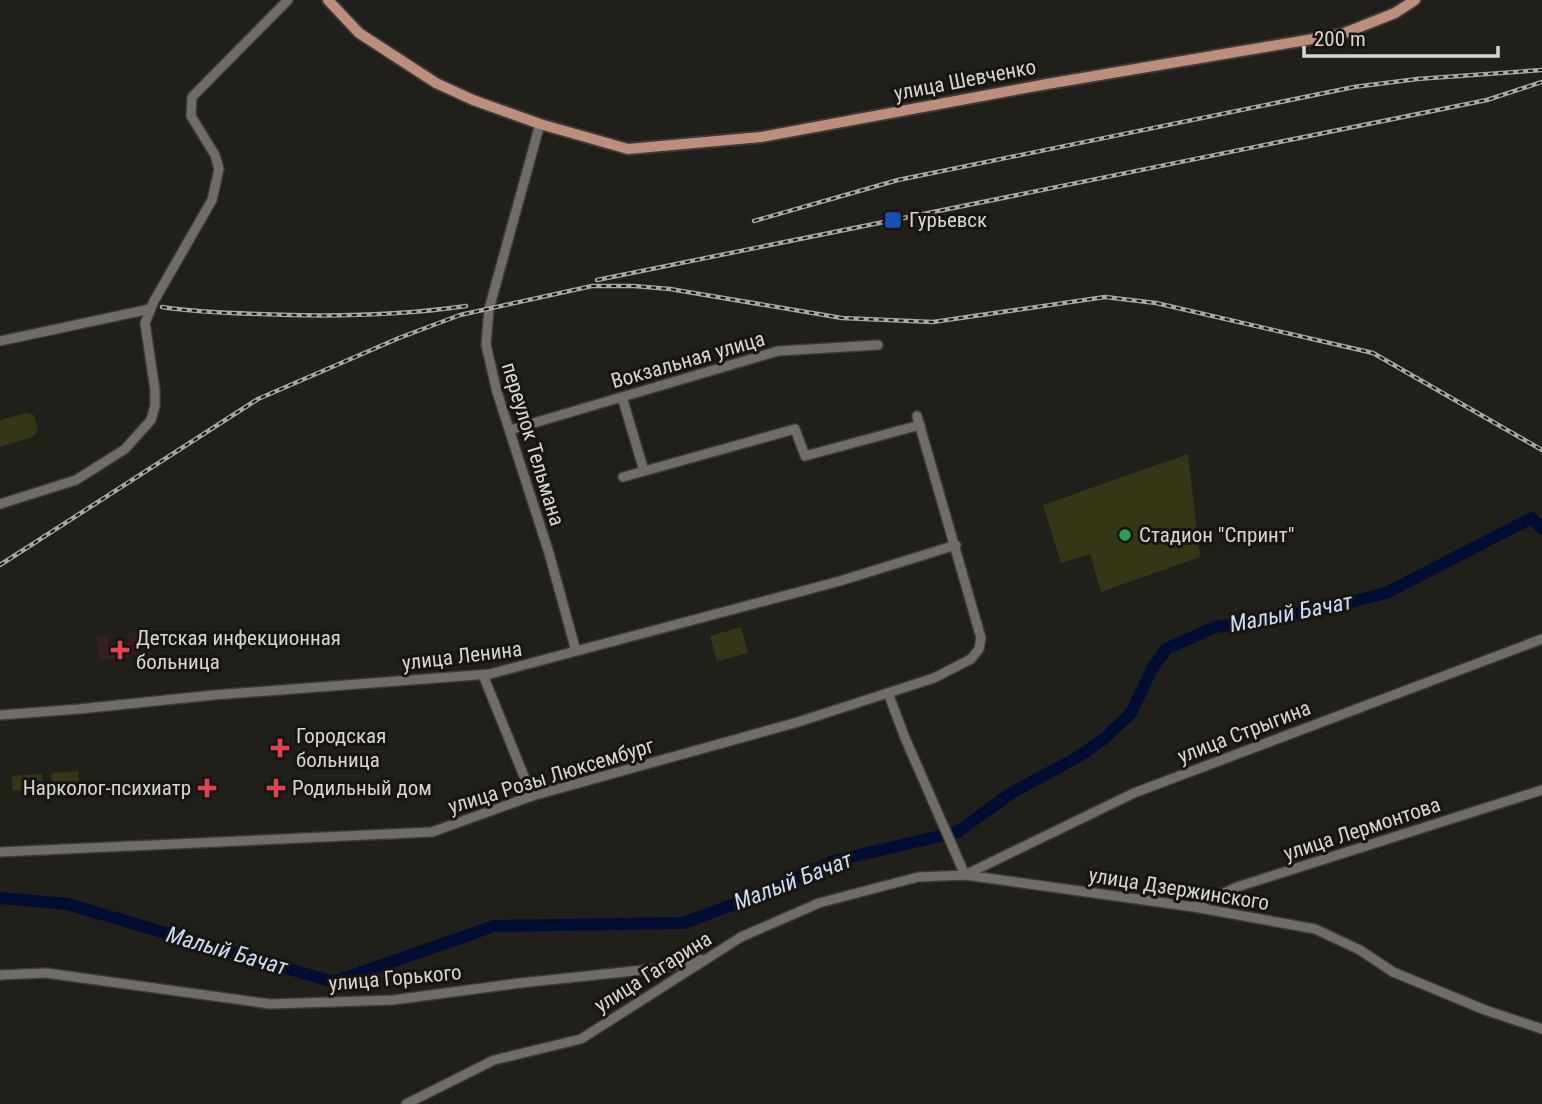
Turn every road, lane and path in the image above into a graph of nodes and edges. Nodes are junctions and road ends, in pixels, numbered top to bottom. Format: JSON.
{"nodes":[{"id":1,"x":288,"y":0,"type":"edge"},
{"id":2,"x":328,"y":0,"type":"edge"},
{"id":3,"x":1415,"y":0,"type":"edge"},
{"id":4,"x":540,"y":124,"type":"junction"},
{"id":5,"x":152,"y":305,"type":"junction"},
{"id":6,"x":0,"y":341,"type":"edge"},
{"id":7,"x":878,"y":345,"type":"dead end"},
{"id":8,"x":622,"y":397,"type":"junction"},
{"id":9,"x":510,"y":430,"type":"junction"},
{"id":10,"x":644,"y":471,"type":"junction"},
{"id":11,"x":623,"y":477,"type":"dead end"},
{"id":12,"x":0,"y":504,"type":"edge"},
{"id":13,"x":956,"y":545,"type":"junction"},
{"id":14,"x":1542,"y":639,"type":"edge"},
{"id":15,"x":576,"y":651,"type":"junction"},
{"id":16,"x":483,"y":675,"type":"junction"},
{"id":17,"x":888,"y":693,"type":"junction"},
{"id":18,"x":0,"y":715,"type":"edge"},
{"id":19,"x":1542,"y":790,"type":"edge"},
{"id":20,"x":532,"y":796,"type":"junction"},
{"id":21,"x":0,"y":852,"type":"edge"},
{"id":22,"x":965,"y":875,"type":"junction"},
{"id":23,"x":1194,"y":907,"type":"junction"},
{"id":24,"x":709,"y":958,"type":"junction"},
{"id":25,"x":0,"y":975,"type":"edge"},
{"id":26,"x":1542,"y":1029,"type":"edge"},
{"id":27,"x":406,"y":1104,"type":"edge"}],
"edges":[{"from":1,"to":5,"type":"street"},
{"from":2,"to":4,"type":"main road","name":"улица Шевченко"},
{"from":3,"to":4,"type":"main road","name":"улица Шевченко"},
{"from":4,"to":9,"type":"street","name":"переулок Тельмана"},
{"from":5,"to":6,"type":"street"},
{"from":5,"to":12,"type":"street"},
{"from":7,"to":8,"type":"street","name":"Вокзальная улица"},
{"from":8,"to":9,"type":"street","name":"Вокзальная улица"},
{"from":8,"to":10,"type":"street"},
{"from":9,"to":15,"type":"street","name":"переулок Тельмана"},
{"from":10,"to":11,"type":"street"},
{"from":10,"to":13,"type":"street"},
{"from":13,"to":15,"type":"street","name":"улица Ленина"},
{"from":13,"to":17,"type":"street","name":"улица Розы Люксембург"},
{"from":14,"to":22,"type":"street","name":"улица Стрыгина"},
{"from":15,"to":16,"type":"street","name":"улица Ленина"},
{"from":16,"to":18,"type":"street","name":"улица Ленина"},
{"from":16,"to":20,"type":"street"},
{"from":17,"to":20,"type":"street","name":"улица Розы Люксембург"},
{"from":17,"to":22,"type":"street"},
{"from":19,"to":23,"type":"street","name":"улица Лермонтова"},
{"from":20,"to":21,"type":"street","name":"улица Розы Люксембург"},
{"from":22,"to":23,"type":"street","name":"улица Дзержинского"},
{"from":22,"to":24,"type":"street","name":"улица Гагарина"},
{"from":23,"to":26,"type":"street","name":"улица Дзержинского"},
{"from":24,"to":25,"type":"street","name":"улица Горького"},
{"from":24,"to":27,"type":"street","name":"улица Гагарина"}]}
